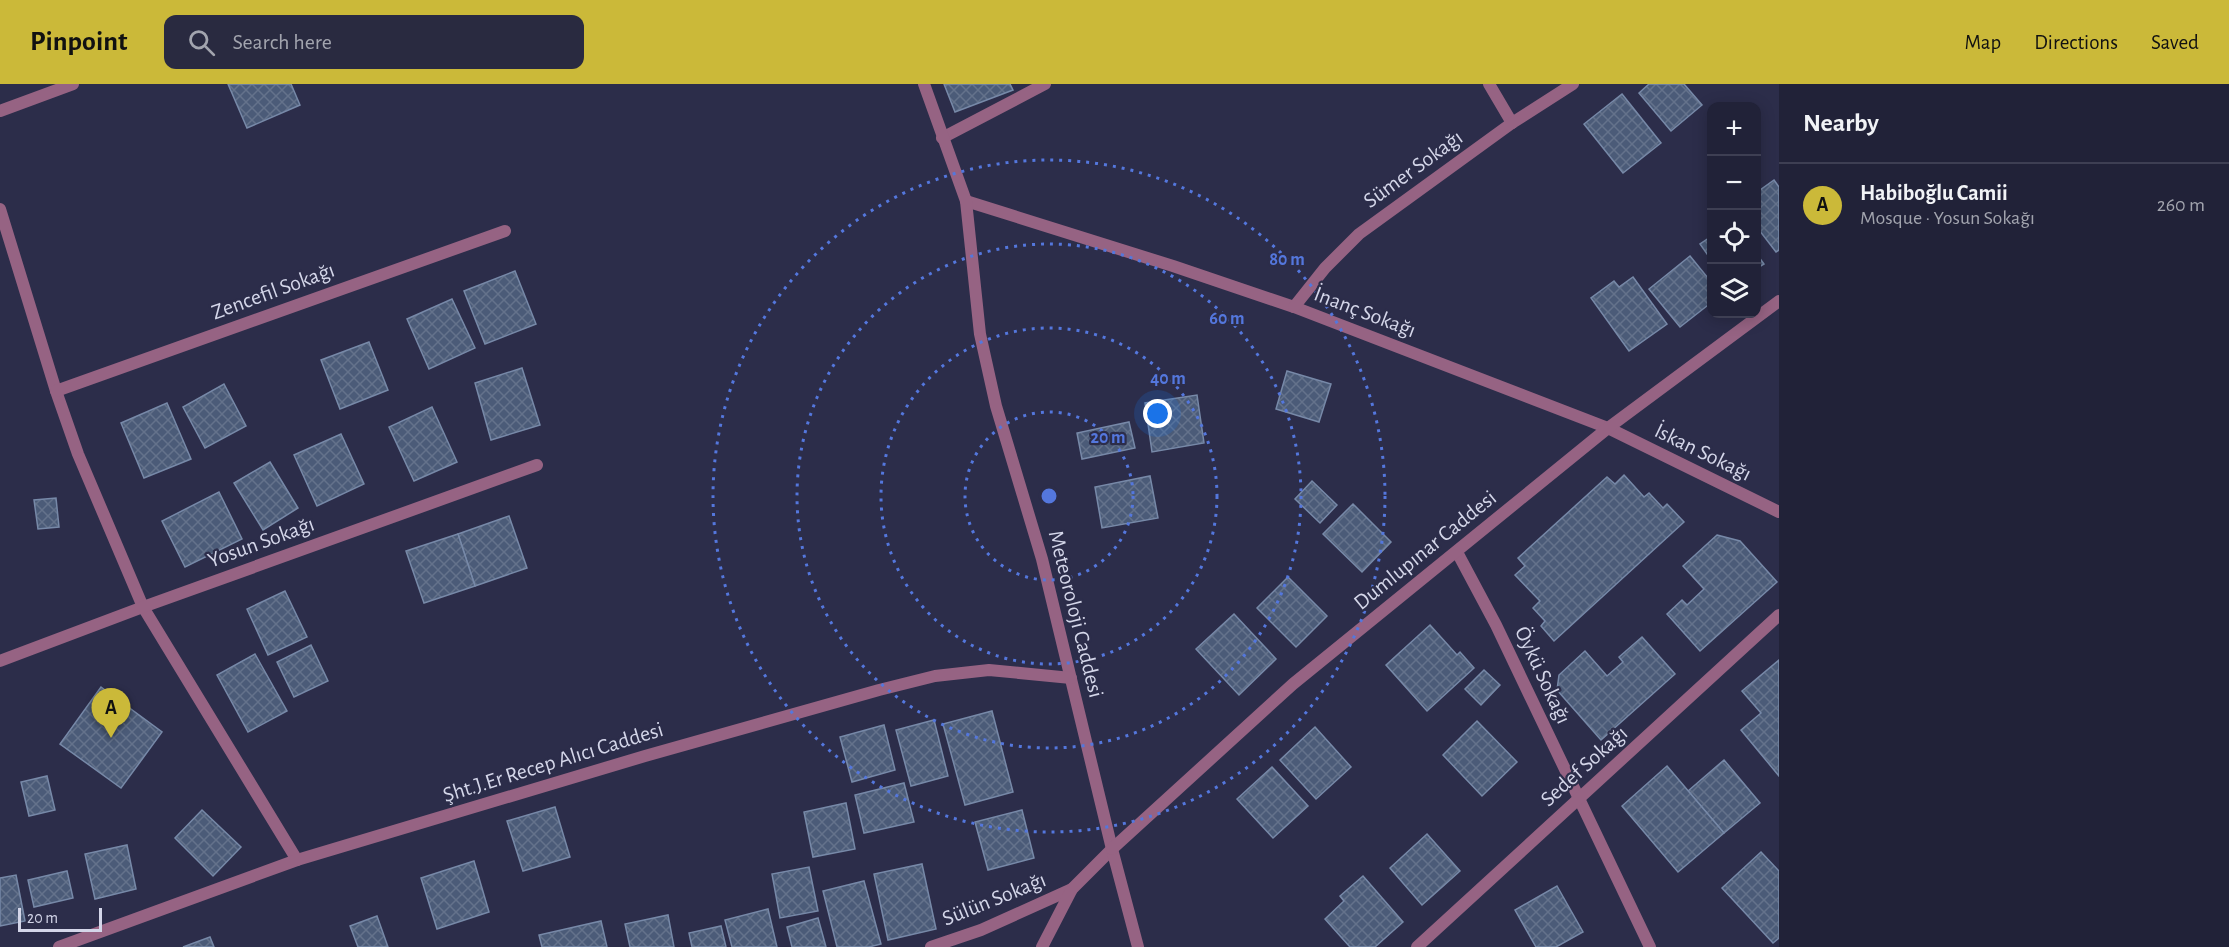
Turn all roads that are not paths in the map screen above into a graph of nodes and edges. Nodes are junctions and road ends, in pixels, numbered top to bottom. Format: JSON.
{"nodes":[{"id":1,"x":73,"y":84,"type":"edge"},
{"id":2,"x":924,"y":84,"type":"edge"},
{"id":3,"x":1045,"y":84,"type":"edge"},
{"id":4,"x":1489,"y":84,"type":"edge"},
{"id":5,"x":1573,"y":84,"type":"edge"},
{"id":6,"x":0,"y":111,"type":"edge"},
{"id":7,"x":1512,"y":123,"type":"junction"},
{"id":8,"x":942,"y":138,"type":"junction"},
{"id":9,"x":966,"y":201,"type":"junction"},
{"id":10,"x":0,"y":210,"type":"edge"},
{"id":11,"x":505,"y":231,"type":"dead end"},
{"id":12,"x":1779,"y":301,"type":"edge"},
{"id":13,"x":1294,"y":307,"type":"junction"},
{"id":14,"x":56,"y":391,"type":"junction"},
{"id":15,"x":1608,"y":429,"type":"junction"},
{"id":16,"x":537,"y":465,"type":"dead end"},
{"id":17,"x":1779,"y":513,"type":"edge"},
{"id":18,"x":1457,"y":552,"type":"junction"},
{"id":19,"x":142,"y":607,"type":"junction"},
{"id":20,"x":1779,"y":615,"type":"edge"},
{"id":21,"x":0,"y":661,"type":"edge"},
{"id":22,"x":1071,"y":678,"type":"junction"},
{"id":23,"x":1579,"y":799,"type":"junction"},
{"id":24,"x":1112,"y":849,"type":"junction"},
{"id":25,"x":297,"y":860,"type":"junction"},
{"id":26,"x":1072,"y":889,"type":"junction"},
{"id":27,"x":59,"y":947,"type":"edge"},
{"id":28,"x":931,"y":947,"type":"edge"},
{"id":29,"x":1042,"y":947,"type":"edge"},
{"id":30,"x":1138,"y":947,"type":"edge"},
{"id":31,"x":1417,"y":947,"type":"edge"},
{"id":32,"x":1650,"y":947,"type":"edge"}],
"edges":[{"from":1,"to":6,"type":"street"},
{"from":2,"to":8,"type":"street","name":"Meteoroloji Caddesi"},
{"from":3,"to":8,"type":"street"},
{"from":4,"to":7,"type":"street"},
{"from":5,"to":7,"type":"street","name":"Sümer Sokağı"},
{"from":7,"to":13,"type":"street","name":"Sümer Sokağı"},
{"from":8,"to":9,"type":"street","name":"Meteoroloji Caddesi"},
{"from":9,"to":13,"type":"street","name":"İnanç Sokağı"},
{"from":9,"to":22,"type":"street","name":"Meteoroloji Caddesi"},
{"from":10,"to":14,"type":"street"},
{"from":11,"to":14,"type":"street","name":"Zencefil Sokağı"},
{"from":12,"to":15,"type":"street","name":"Dumlupınar Caddesi"},
{"from":13,"to":15,"type":"street","name":"İnanç Sokağı"},
{"from":14,"to":19,"type":"street"},
{"from":15,"to":17,"type":"street","name":"İskan Sokağı"},
{"from":15,"to":18,"type":"street","name":"Dumlupınar Caddesi"},
{"from":16,"to":19,"type":"street","name":"Yosun Sokağı"},
{"from":18,"to":23,"type":"street","name":"Öykü Sokağı"},
{"from":18,"to":24,"type":"street","name":"Dumlupınar Caddesi"},
{"from":19,"to":21,"type":"street","name":"Yosun Sokağı"},
{"from":19,"to":25,"type":"street"},
{"from":20,"to":23,"type":"street","name":"Sedef Sokağı"},
{"from":22,"to":24,"type":"street","name":"Meteoroloji Caddesi"},
{"from":22,"to":25,"type":"street","name":"Şht.J.Er Recep Alıcı Caddesi"},
{"from":23,"to":31,"type":"street","name":"Sedef Sokağı"},
{"from":23,"to":32,"type":"street","name":"Öykü Sokağı"},
{"from":24,"to":26,"type":"street","name":"Dumlupınar Caddesi"},
{"from":24,"to":30,"type":"street","name":"Meteoroloji Caddesi"},
{"from":25,"to":27,"type":"street","name":"Şht.J.Er Recep Alıcı Caddesi"},
{"from":26,"to":28,"type":"street","name":"Sülün Sokağı"},
{"from":26,"to":29,"type":"street"}]}
